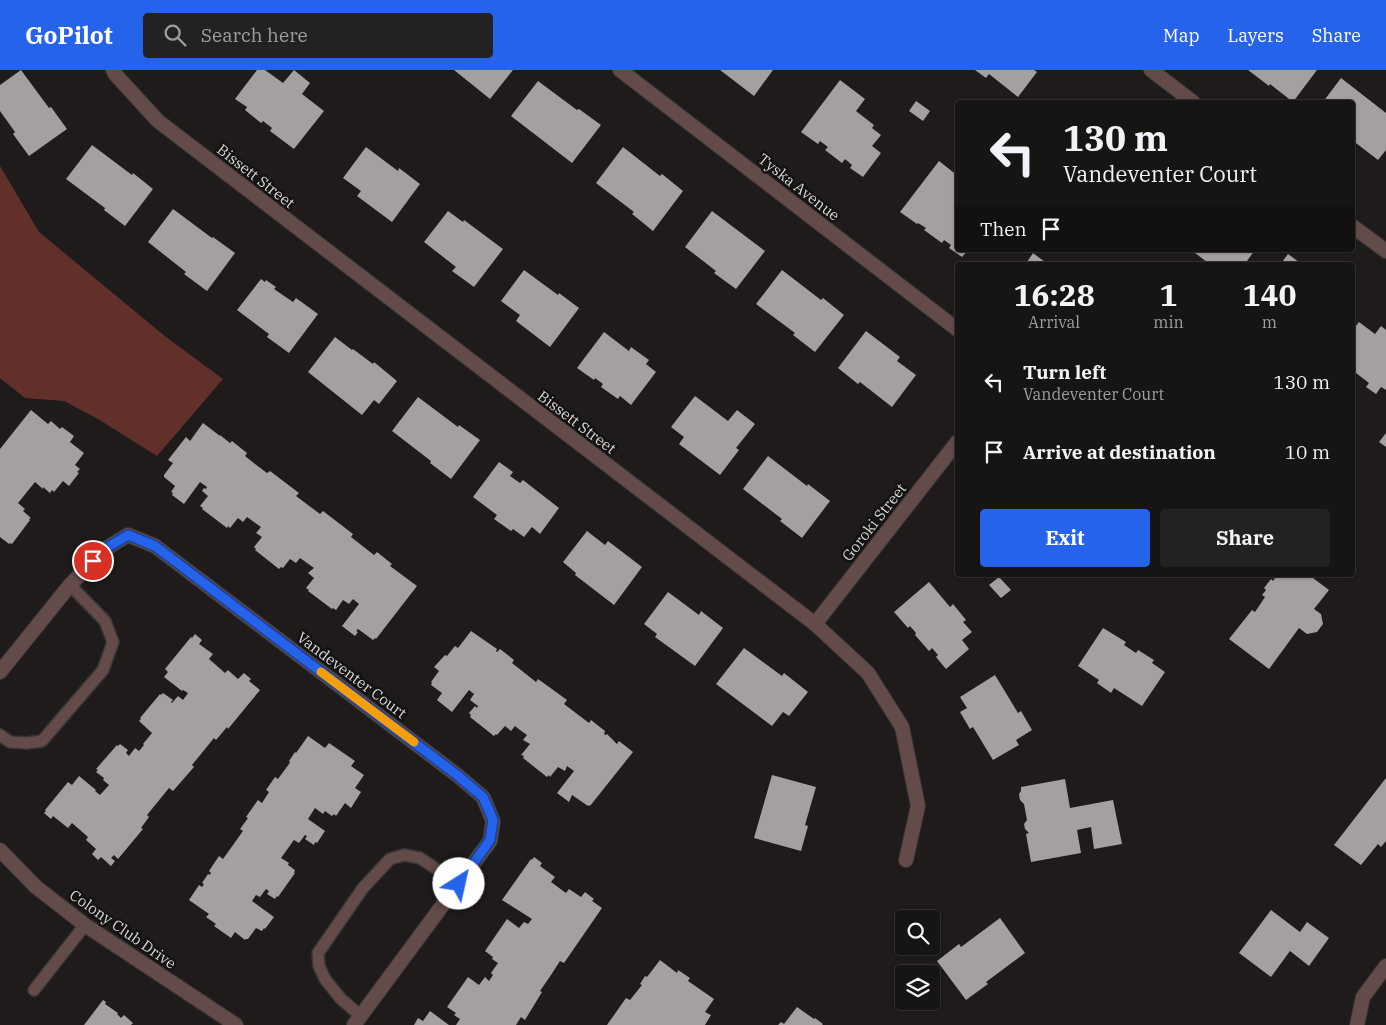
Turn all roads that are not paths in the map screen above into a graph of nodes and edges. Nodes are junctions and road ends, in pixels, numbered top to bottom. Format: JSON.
{"nodes":[{"id":1,"x":112,"y":70,"type":"edge"},
{"id":2,"x":620,"y":70,"type":"edge"},
{"id":3,"x":1151,"y":70,"type":"edge"},
{"id":4,"x":1190,"y":100,"type":"edge"},
{"id":5,"x":1355,"y":228,"type":"edge"},
{"id":6,"x":1386,"y":252,"type":"edge"},
{"id":7,"x":955,"y":328,"type":"edge"},
{"id":8,"x":955,"y":445,"type":"edge"},
{"id":9,"x":70,"y":585,"type":"junction"},
{"id":10,"x":815,"y":624,"type":"junction"},
{"id":11,"x":0,"y":672,"type":"edge"},
{"id":12,"x":0,"y":735,"type":"edge"},
{"id":13,"x":0,"y":850,"type":"edge"},
{"id":14,"x":906,"y":860,"type":"dead end"},
{"id":15,"x":459,"y":884,"type":"junction"},
{"id":16,"x":85,"y":925,"type":"junction"},
{"id":17,"x":1386,"y":966,"type":"edge"},
{"id":18,"x":34,"y":990,"type":"dead end"},
{"id":19,"x":358,"y":1020,"type":"edge"},
{"id":20,"x":236,"y":1025,"type":"edge"},
{"id":21,"x":1357,"y":1025,"type":"edge"}],
"edges":[{"from":1,"to":10,"type":"street","name":"Bissett Street"},
{"from":2,"to":7,"type":"street","name":"Tyska Avenue"},
{"from":3,"to":4,"type":"street"},
{"from":5,"to":6,"type":"street"},
{"from":8,"to":10,"type":"street","name":"Goroki Street"},
{"from":9,"to":11,"type":"street","name":"Vandeventer Court"},
{"from":9,"to":12,"type":"lane"},
{"from":9,"to":15,"type":"street","name":"Vandeventer Court"},
{"from":10,"to":14,"type":"street","name":"Bissett Street"},
{"from":13,"to":16,"type":"street","name":"Colony Club Drive"},
{"from":15,"to":19,"type":"street","name":"Vandeventer Court"},
{"from":15,"to":19,"type":"lane"},
{"from":16,"to":18,"type":"lane"},
{"from":16,"to":20,"type":"street","name":"Colony Club Drive"},
{"from":17,"to":21,"type":"street"}]}
